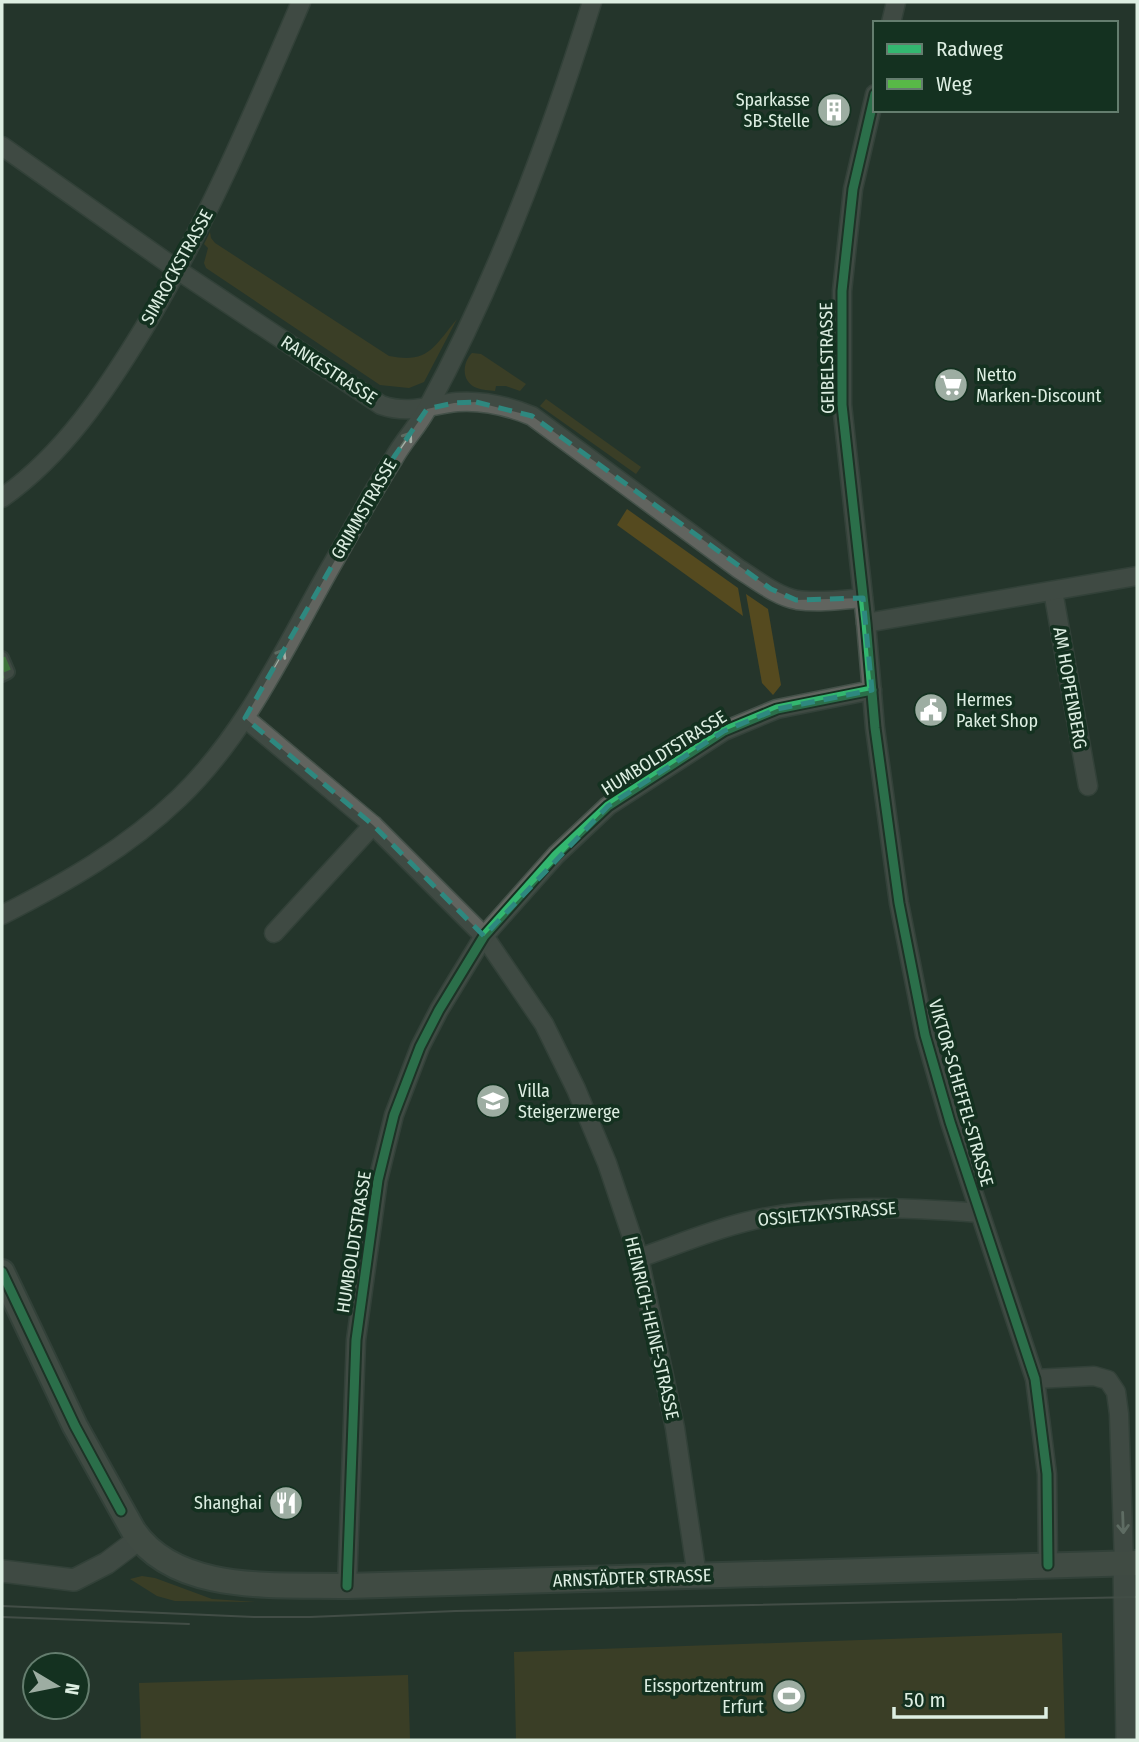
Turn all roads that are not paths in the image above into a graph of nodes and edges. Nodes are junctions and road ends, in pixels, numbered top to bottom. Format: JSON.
{"nodes":[{"id":1,"x":301,"y":2,"type":"edge"},
{"id":2,"x":592,"y":2,"type":"edge"},
{"id":3,"x":896,"y":2,"type":"edge"},
{"id":4,"x":891,"y":21,"type":"edge"},
{"id":5,"x":873,"y":103,"type":"edge"},
{"id":6,"x":2,"y":146,"type":"edge"},
{"id":7,"x":178,"y":271,"type":"junction"},
{"id":8,"x":427,"y":409,"type":"junction"},
{"id":9,"x":2,"y":498,"type":"edge"},
{"id":10,"x":1137,"y":576,"type":"edge"},
{"id":11,"x":1053,"y":591,"type":"junction"},
{"id":12,"x":863,"y":598,"type":"junction"},
{"id":13,"x":866,"y":623,"type":"junction"},
{"id":14,"x":2,"y":658,"type":"edge"},
{"id":15,"x":2,"y":675,"type":"edge"},
{"id":16,"x":872,"y":690,"type":"junction"},
{"id":17,"x":245,"y":718,"type":"junction"},
{"id":18,"x":1088,"y":786,"type":"dead end"},
{"id":19,"x":373,"y":825,"type":"junction"},
{"id":20,"x":2,"y":915,"type":"edge"},
{"id":21,"x":274,"y":933,"type":"dead end"},
{"id":22,"x":484,"y":936,"type":"junction"},
{"id":23,"x":980,"y":1213,"type":"junction"},
{"id":24,"x":639,"y":1258,"type":"junction"},
{"id":25,"x":2,"y":1272,"type":"edge"},
{"id":26,"x":1035,"y":1379,"type":"junction"},
{"id":27,"x":139,"y":1539,"type":"junction"},
{"id":28,"x":1131,"y":1563,"type":"edge"},
{"id":29,"x":1048,"y":1565,"type":"junction"},
{"id":30,"x":2,"y":1571,"type":"edge"},
{"id":31,"x":697,"y":1576,"type":"junction"},
{"id":32,"x":347,"y":1586,"type":"junction"},
{"id":33,"x":1127,"y":1740,"type":"edge"}],
"edges":[{"from":1,"to":7,"type":"street","name":"SIMROCKSTRASSE"},
{"from":2,"to":8,"type":"street","name":"GRIMMSTRASSE"},
{"from":3,"to":4,"type":"street"},
{"from":5,"to":12,"type":"street","name":"GEIBELSTRASSE"},
{"from":6,"to":7,"type":"street","name":"RANKESTRASSE"},
{"from":7,"to":8,"type":"street","name":"RANKESTRASSE"},
{"from":7,"to":9,"type":"street","name":"SIMROCKSTRASSE"},
{"from":8,"to":12,"type":"street","name":"RANKESTRASSE"},
{"from":17,"to":8,"type":"street","name":"GRIMMSTRASSE","one_way":true},
{"from":10,"to":11,"type":"street"},
{"from":11,"to":13,"type":"street"},
{"from":11,"to":18,"type":"street","name":"AM HOPFENBERG"},
{"from":12,"to":13,"type":"street","name":"GEIBELSTRASSE"},
{"from":13,"to":16,"type":"street","name":"VIKTOR-SCHEFFEL-STRASSE"},
{"from":14,"to":15,"type":"street"},
{"from":16,"to":22,"type":"street","name":"HUMBOLDTSTRASSE"},
{"from":16,"to":23,"type":"street","name":"VIKTOR-SCHEFFEL-STRASSE"},
{"from":17,"to":19,"type":"street","name":"HEINRICH-HEINE-STRASSE"},
{"from":17,"to":20,"type":"street","name":"GRIMMSTRASSE"},
{"from":19,"to":21,"type":"street"},
{"from":19,"to":22,"type":"street","name":"HEINRICH-HEINE-STRASSE"},
{"from":22,"to":24,"type":"street","name":"HEINRICH-HEINE-STRASSE"},
{"from":22,"to":32,"type":"street","name":"HUMBOLDTSTRASSE"},
{"from":23,"to":24,"type":"street","name":"OSSIETZKYSTRASSE"},
{"from":23,"to":26,"type":"street","name":"VIKTOR-SCHEFFEL-STRASSE"},
{"from":24,"to":31,"type":"street","name":"HEINRICH-HEINE-STRASSE"},
{"from":25,"to":27,"type":"main road"},
{"from":26,"to":28,"type":"street","one_way":true},
{"from":26,"to":29,"type":"street","name":"VIKTOR-SCHEFFEL-STRASSE"},
{"from":27,"to":30,"type":"street"},
{"from":27,"to":32,"type":"main road","name":"ARNSTÄDTER STRASSE"},
{"from":28,"to":29,"type":"main road","name":"ARNSTÄDTER STRASSE"},
{"from":28,"to":33,"type":"street"},
{"from":29,"to":31,"type":"main road","name":"ARNSTÄDTER STRASSE"},
{"from":31,"to":32,"type":"main road","name":"ARNSTÄDTER STRASSE"}]}
